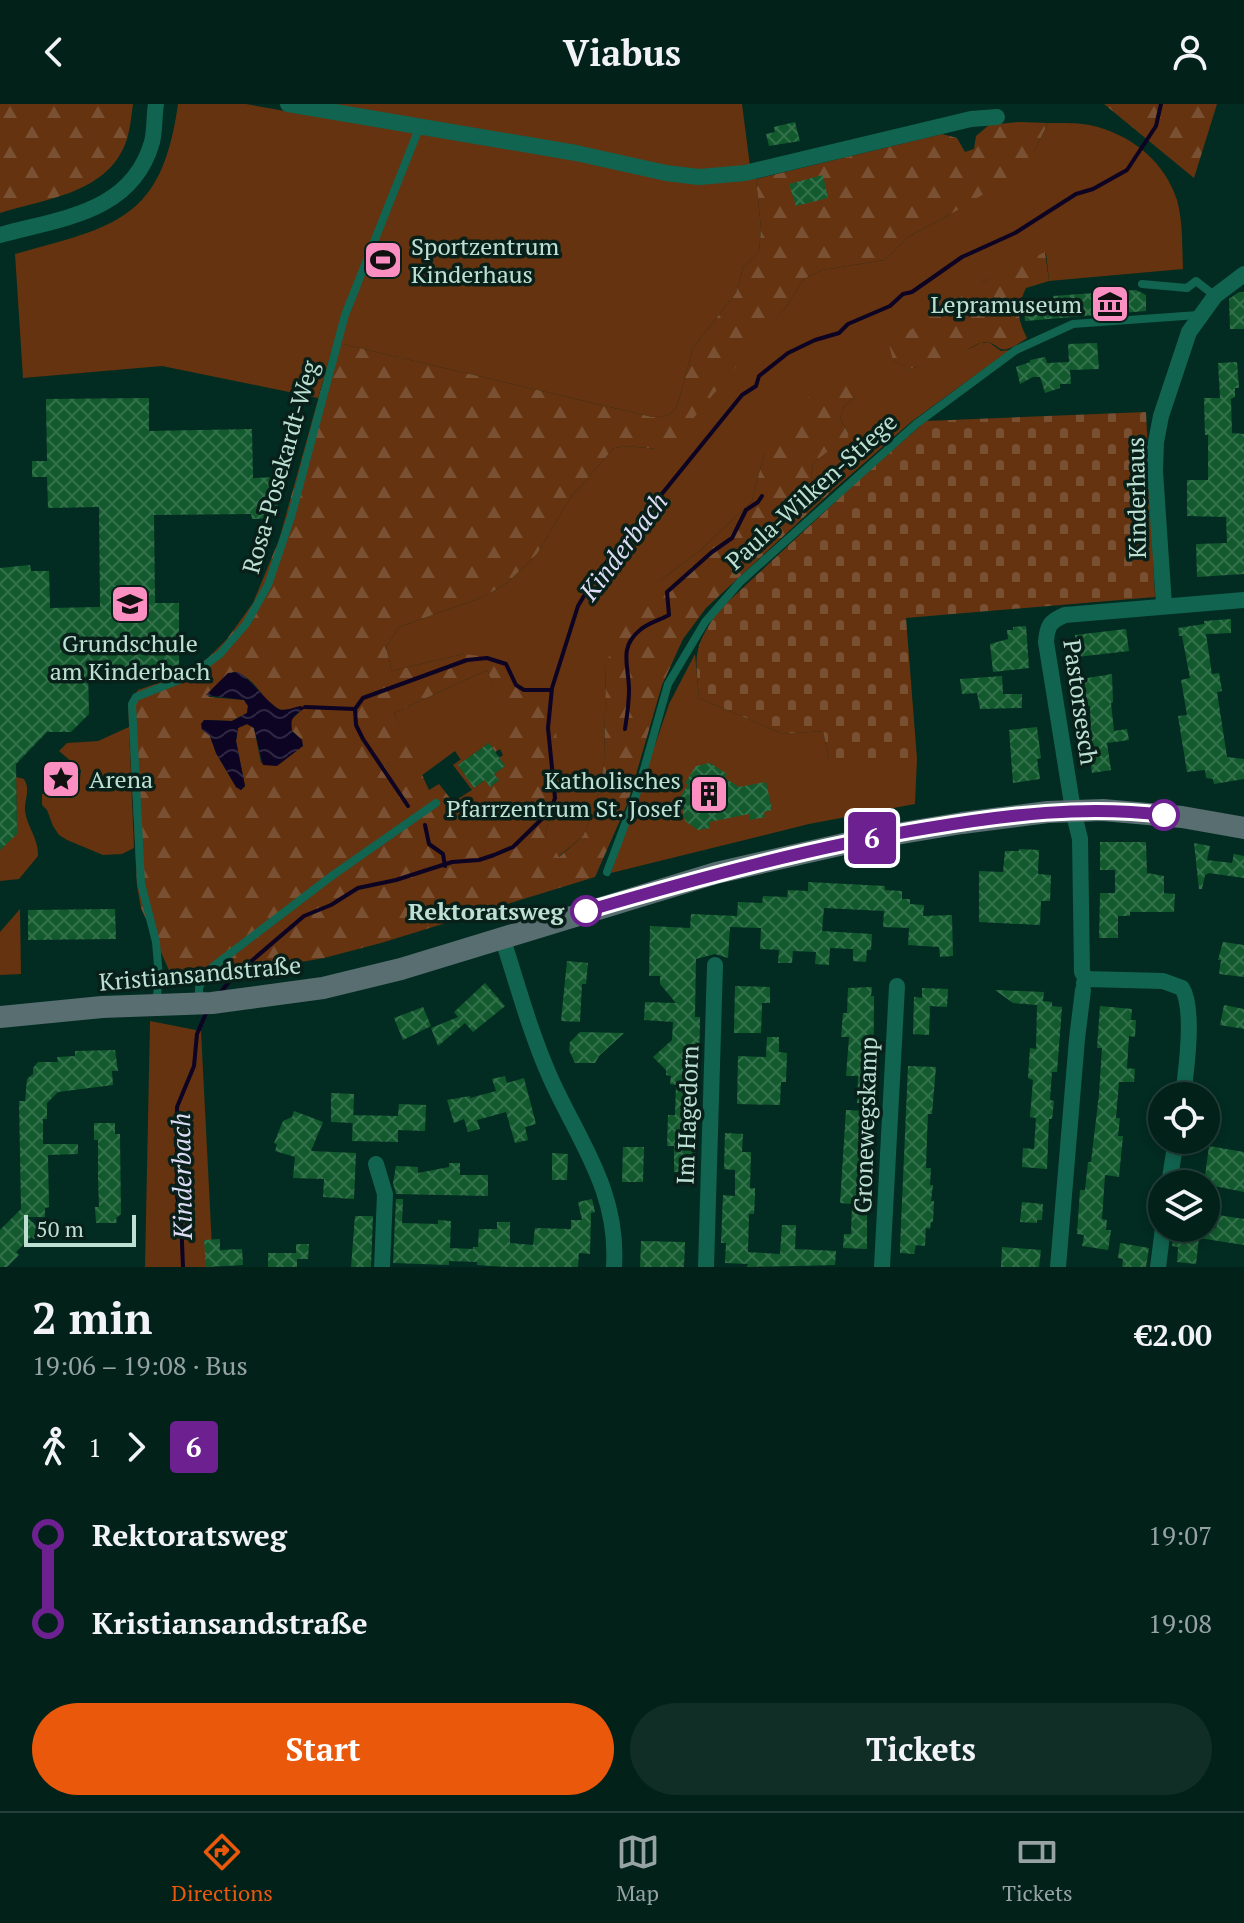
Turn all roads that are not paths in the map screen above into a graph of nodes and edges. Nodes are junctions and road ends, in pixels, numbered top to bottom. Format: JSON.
{"nodes":[{"id":1,"x":156,"y":104,"type":"edge"},
{"id":2,"x":288,"y":104,"type":"edge"},
{"id":3,"x":997,"y":117,"type":"dead end"},
{"id":4,"x":420,"y":126,"type":"junction"},
{"id":5,"x":0,"y":235,"type":"edge"},
{"id":6,"x":1244,"y":274,"type":"edge"},
{"id":7,"x":1142,"y":284,"type":"dead end"},
{"id":8,"x":1215,"y":296,"type":"junction"},
{"id":9,"x":1199,"y":315,"type":"junction"},
{"id":10,"x":1244,"y":600,"type":"edge"},
{"id":11,"x":1164,"y":605,"type":"junction"},
{"id":12,"x":436,"y":803,"type":"dead end"},
{"id":13,"x":1073,"y":810,"type":"junction"},
{"id":14,"x":1244,"y":828,"type":"edge"},
{"id":15,"x":607,"y":872,"type":"dead end"},
{"id":16,"x":502,"y":937,"type":"junction"},
{"id":17,"x":715,"y":965,"type":"dead end"},
{"id":18,"x":1084,"y":984,"type":"junction"},
{"id":19,"x":897,"y":986,"type":"dead end"},
{"id":20,"x":198,"y":1002,"type":"junction"},
{"id":21,"x":156,"y":1006,"type":"junction"},
{"id":22,"x":0,"y":1017,"type":"edge"},
{"id":23,"x":1185,"y":1082,"type":"edge"},
{"id":24,"x":376,"y":1164,"type":"dead end"},
{"id":25,"x":1161,"y":1242,"type":"edge"},
{"id":26,"x":382,"y":1267,"type":"edge"},
{"id":27,"x":614,"y":1267,"type":"edge"},
{"id":28,"x":706,"y":1267,"type":"edge"},
{"id":29,"x":882,"y":1267,"type":"edge"},
{"id":30,"x":1058,"y":1267,"type":"edge"},
{"id":31,"x":1158,"y":1267,"type":"edge"}],
"edges":[{"from":1,"to":5,"type":"street"},
{"from":2,"to":4,"type":"street"},
{"from":3,"to":4,"type":"street"},
{"from":4,"to":21,"type":"lane","name":"Rosa-Posekardt-Weg"},
{"from":6,"to":8,"type":"street","name":"Kinderhaus"},
{"from":7,"to":8,"type":"lane"},
{"from":8,"to":9,"type":"street","name":"Kinderhaus"},
{"from":9,"to":11,"type":"street","name":"Kinderhaus"},
{"from":9,"to":15,"type":"lane","name":"Paula-Wilken-Stiege"},
{"from":10,"to":11,"type":"street","name":"Pastorsesch"},
{"from":11,"to":13,"type":"street","name":"Pastorsesch"},
{"from":12,"to":20,"type":"lane"},
{"from":13,"to":14,"type":"street","name":"Kristiansandstraße"},
{"from":13,"to":16,"type":"street","name":"Kristiansandstraße"},
{"from":13,"to":18,"type":"street","name":"Pastorsesch"},
{"from":16,"to":20,"type":"street","name":"Kristiansandstraße"},
{"from":16,"to":27,"type":"street"},
{"from":17,"to":28,"type":"street","name":"Im Hagedorn"},
{"from":18,"to":23,"type":"street"},
{"from":18,"to":30,"type":"street","name":"Pastorsesch"},
{"from":19,"to":29,"type":"street","name":"Gronewegskamp"},
{"from":20,"to":21,"type":"street","name":"Kristiansandstraße"},
{"from":21,"to":22,"type":"street","name":"Kristiansandstraße"},
{"from":24,"to":26,"type":"street"},
{"from":25,"to":31,"type":"street"}]}
